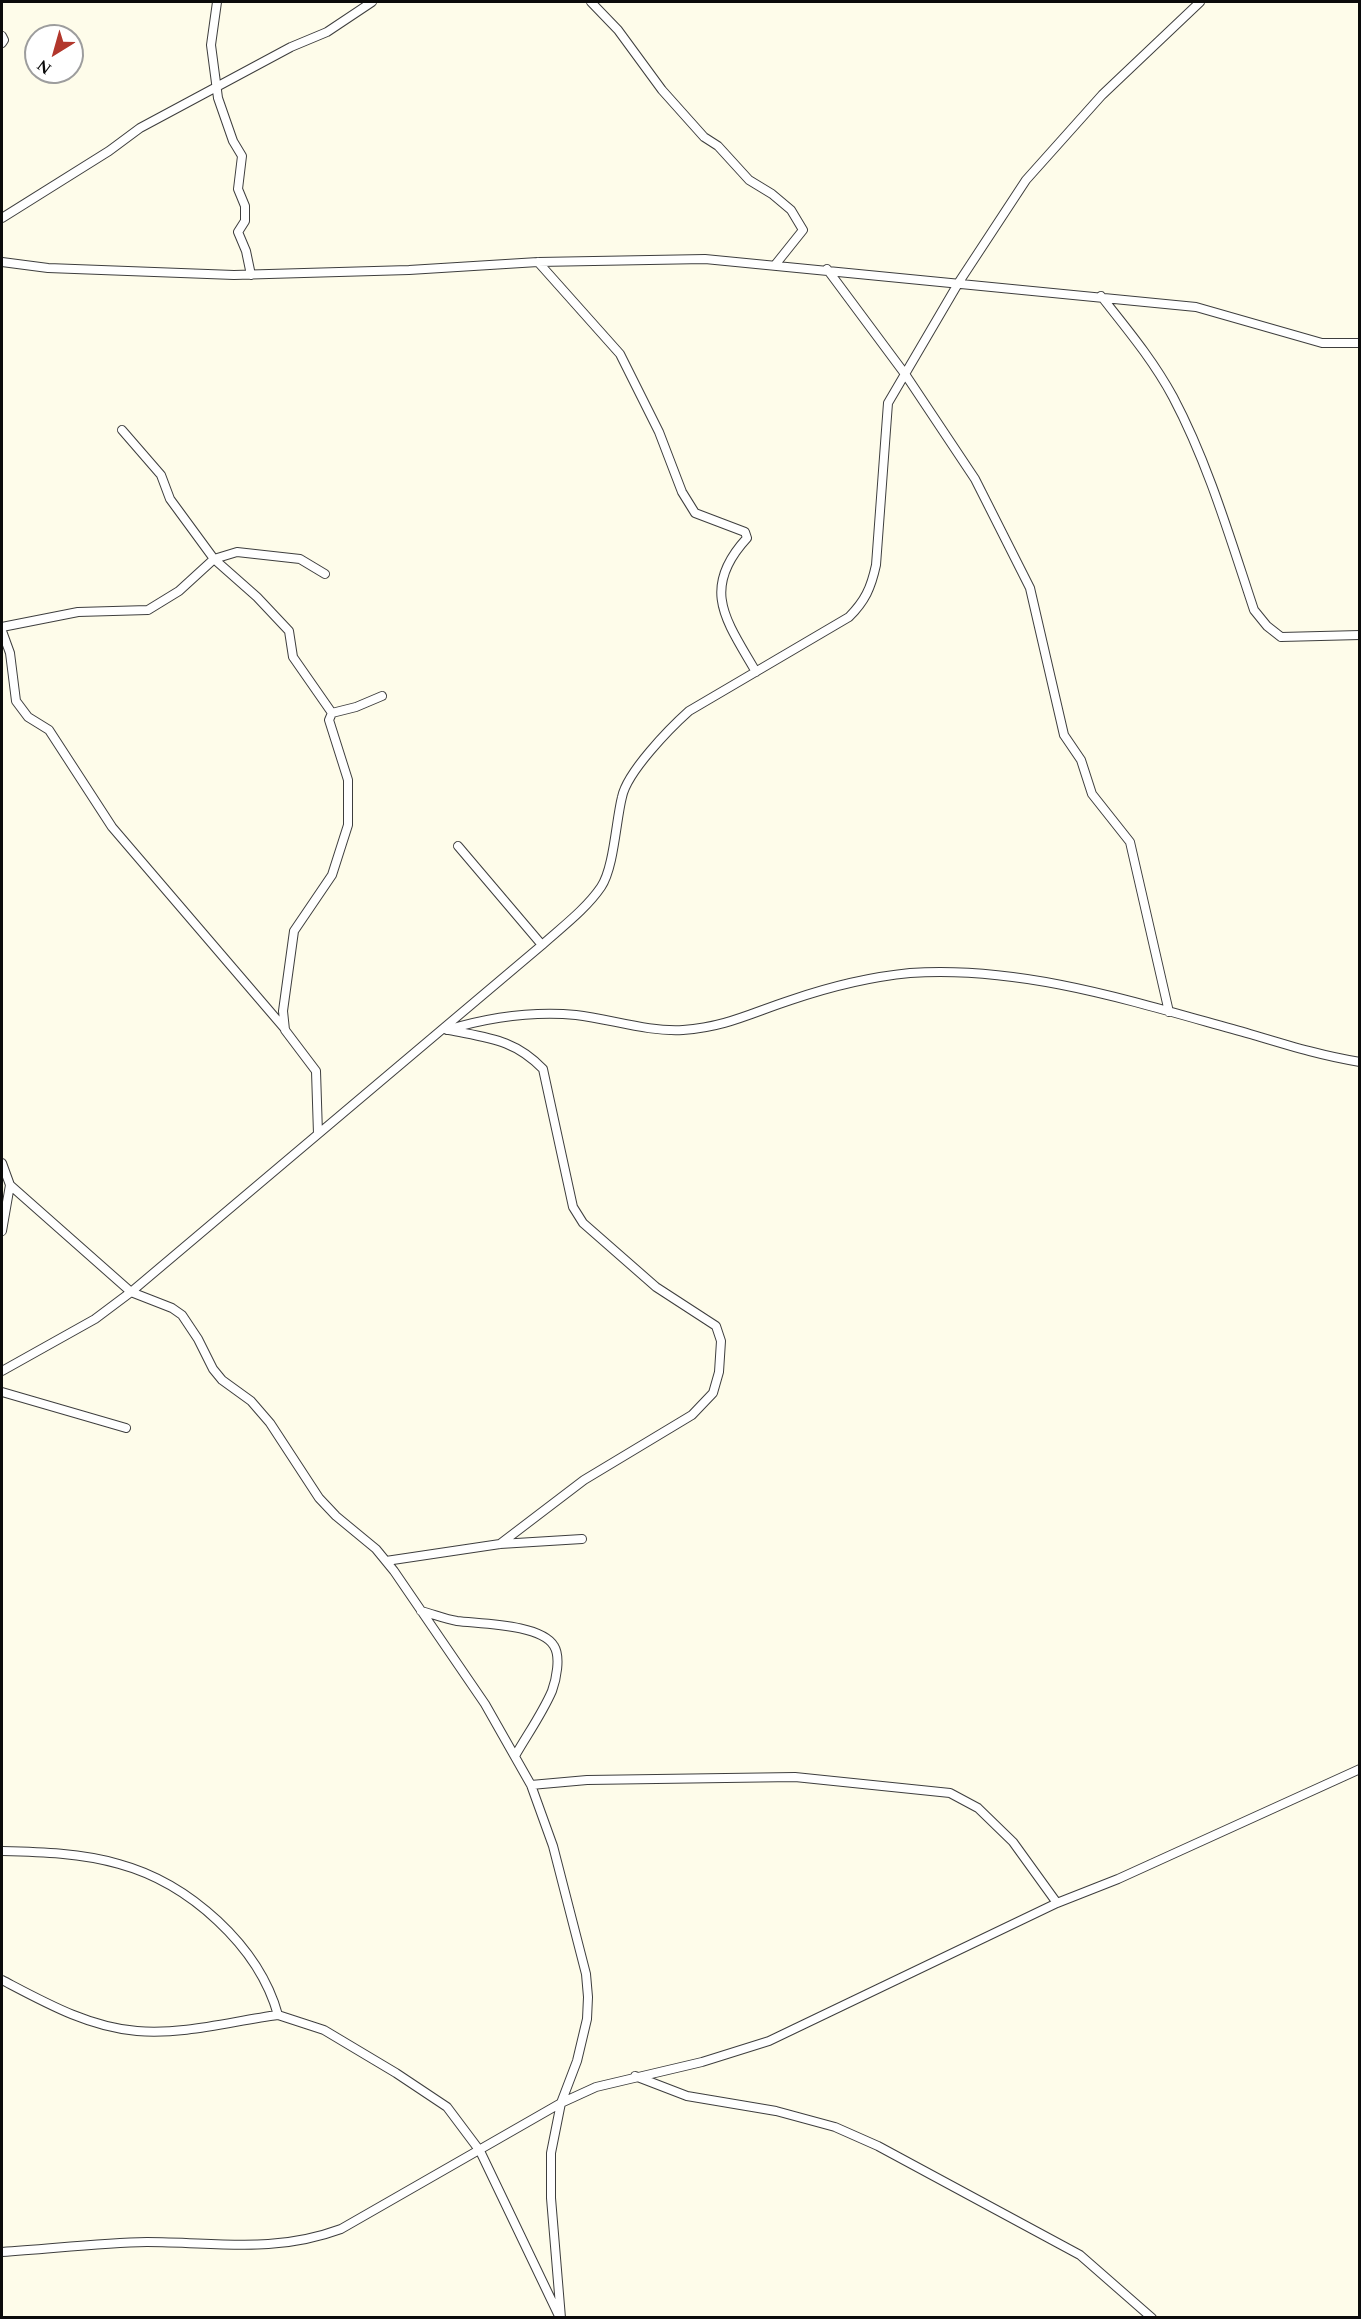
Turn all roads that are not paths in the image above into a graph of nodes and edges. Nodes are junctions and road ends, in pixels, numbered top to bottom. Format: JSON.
{"nodes":[{"id":1,"x":217,"y":2,"type":"edge"},
{"id":2,"x":372,"y":2,"type":"edge"},
{"id":3,"x":591,"y":2,"type":"edge"},
{"id":4,"x":1200,"y":2,"type":"edge"},
{"id":5,"x":2,"y":36,"type":"edge"},
{"id":6,"x":2,"y":43,"type":"edge"},
{"id":7,"x":217,"y":88,"type":"junction"},
{"id":8,"x":2,"y":218,"type":"edge"},
{"id":9,"x":2,"y":262,"type":"edge"},
{"id":10,"x":538,"y":262,"type":"junction"},
{"id":11,"x":775,"y":265,"type":"junction"},
{"id":12,"x":827,"y":269,"type":"junction"},
{"id":13,"x":251,"y":275,"type":"junction"},
{"id":14,"x":958,"y":282,"type":"junction"},
{"id":15,"x":1101,"y":296,"type":"junction"},
{"id":16,"x":1359,"y":344,"type":"edge"},
{"id":17,"x":905,"y":374,"type":"junction"},
{"id":18,"x":122,"y":430,"type":"dead end"},
{"id":19,"x":214,"y":559,"type":"junction"},
{"id":20,"x":325,"y":574,"type":"dead end"},
{"id":21,"x":2,"y":627,"type":"edge"},
{"id":22,"x":2,"y":631,"type":"edge"},
{"id":23,"x":1359,"y":635,"type":"edge"},
{"id":24,"x":756,"y":672,"type":"junction"},
{"id":25,"x":382,"y":696,"type":"dead end"},
{"id":26,"x":332,"y":713,"type":"junction"},
{"id":27,"x":458,"y":846,"type":"dead end"},
{"id":28,"x":542,"y":945,"type":"junction"},
{"id":29,"x":1168,"y":1012,"type":"junction"},
{"id":30,"x":285,"y":1030,"type":"junction"},
{"id":31,"x":442,"y":1030,"type":"junction"},
{"id":32,"x":1359,"y":1062,"type":"edge"},
{"id":33,"x":318,"y":1134,"type":"junction"},
{"id":34,"x":2,"y":1163,"type":"edge"},
{"id":35,"x":10,"y":1185,"type":"junction"},
{"id":36,"x":2,"y":1231,"type":"edge"},
{"id":37,"x":130,"y":1292,"type":"junction"},
{"id":38,"x":2,"y":1371,"type":"edge"},
{"id":39,"x":2,"y":1392,"type":"edge"},
{"id":40,"x":126,"y":1428,"type":"dead end"},
{"id":41,"x":582,"y":1539,"type":"dead end"},
{"id":42,"x":500,"y":1544,"type":"junction"},
{"id":43,"x":386,"y":1561,"type":"junction"},
{"id":44,"x":421,"y":1611,"type":"junction"},
{"id":45,"x":515,"y":1756,"type":"junction"},
{"id":46,"x":1359,"y":1769,"type":"edge"},
{"id":47,"x":531,"y":1785,"type":"junction"},
{"id":48,"x":2,"y":1851,"type":"edge"},
{"id":49,"x":1057,"y":1903,"type":"junction"},
{"id":50,"x":2,"y":1980,"type":"edge"},
{"id":51,"x":278,"y":2015,"type":"junction"},
{"id":52,"x":634,"y":2076,"type":"junction"},
{"id":53,"x":561,"y":2103,"type":"junction"},
{"id":54,"x":480,"y":2151,"type":"junction"},
{"id":55,"x":2,"y":2252,"type":"edge"},
{"id":56,"x":560,"y":2318,"type":"edge"},
{"id":57,"x":1152,"y":2318,"type":"edge"}],
"edges":[{"from":1,"to":7,"type":"street"},
{"from":2,"to":7,"type":"street"},
{"from":3,"to":11,"type":"street"},
{"from":4,"to":14,"type":"street"},
{"from":5,"to":6,"type":"street"},
{"from":7,"to":8,"type":"street"},
{"from":7,"to":13,"type":"street"},
{"from":9,"to":13,"type":"street"},
{"from":10,"to":11,"type":"street"},
{"from":10,"to":13,"type":"street"},
{"from":10,"to":24,"type":"street"},
{"from":11,"to":12,"type":"street"},
{"from":12,"to":14,"type":"street"},
{"from":12,"to":17,"type":"street"},
{"from":14,"to":15,"type":"street"},
{"from":14,"to":17,"type":"street"},
{"from":15,"to":16,"type":"street"},
{"from":15,"to":23,"type":"street"},
{"from":17,"to":24,"type":"street"},
{"from":17,"to":29,"type":"street"},
{"from":18,"to":19,"type":"street"},
{"from":19,"to":20,"type":"street"},
{"from":19,"to":21,"type":"street"},
{"from":19,"to":26,"type":"street"},
{"from":22,"to":30,"type":"street"},
{"from":24,"to":28,"type":"street"},
{"from":25,"to":26,"type":"street"},
{"from":26,"to":30,"type":"street"},
{"from":27,"to":28,"type":"street"},
{"from":28,"to":31,"type":"street"},
{"from":29,"to":31,"type":"street"},
{"from":29,"to":32,"type":"street"},
{"from":30,"to":33,"type":"street"},
{"from":31,"to":33,"type":"street"},
{"from":31,"to":42,"type":"street"},
{"from":33,"to":37,"type":"street"},
{"from":34,"to":35,"type":"street"},
{"from":35,"to":36,"type":"street"},
{"from":35,"to":37,"type":"street"},
{"from":37,"to":38,"type":"street"},
{"from":37,"to":43,"type":"street"},
{"from":39,"to":40,"type":"street"},
{"from":41,"to":42,"type":"street"},
{"from":42,"to":43,"type":"street"},
{"from":43,"to":44,"type":"street"},
{"from":44,"to":45,"type":"street"},
{"from":44,"to":45,"type":"street"},
{"from":45,"to":47,"type":"street"},
{"from":46,"to":49,"type":"street"},
{"from":47,"to":49,"type":"street"},
{"from":47,"to":53,"type":"street"},
{"from":48,"to":51,"type":"street"},
{"from":49,"to":52,"type":"street"},
{"from":50,"to":51,"type":"street"},
{"from":51,"to":54,"type":"street"},
{"from":52,"to":53,"type":"street"},
{"from":52,"to":57,"type":"street"},
{"from":53,"to":54,"type":"street"},
{"from":53,"to":56,"type":"street"},
{"from":54,"to":55,"type":"street"},
{"from":54,"to":56,"type":"street"}]}
